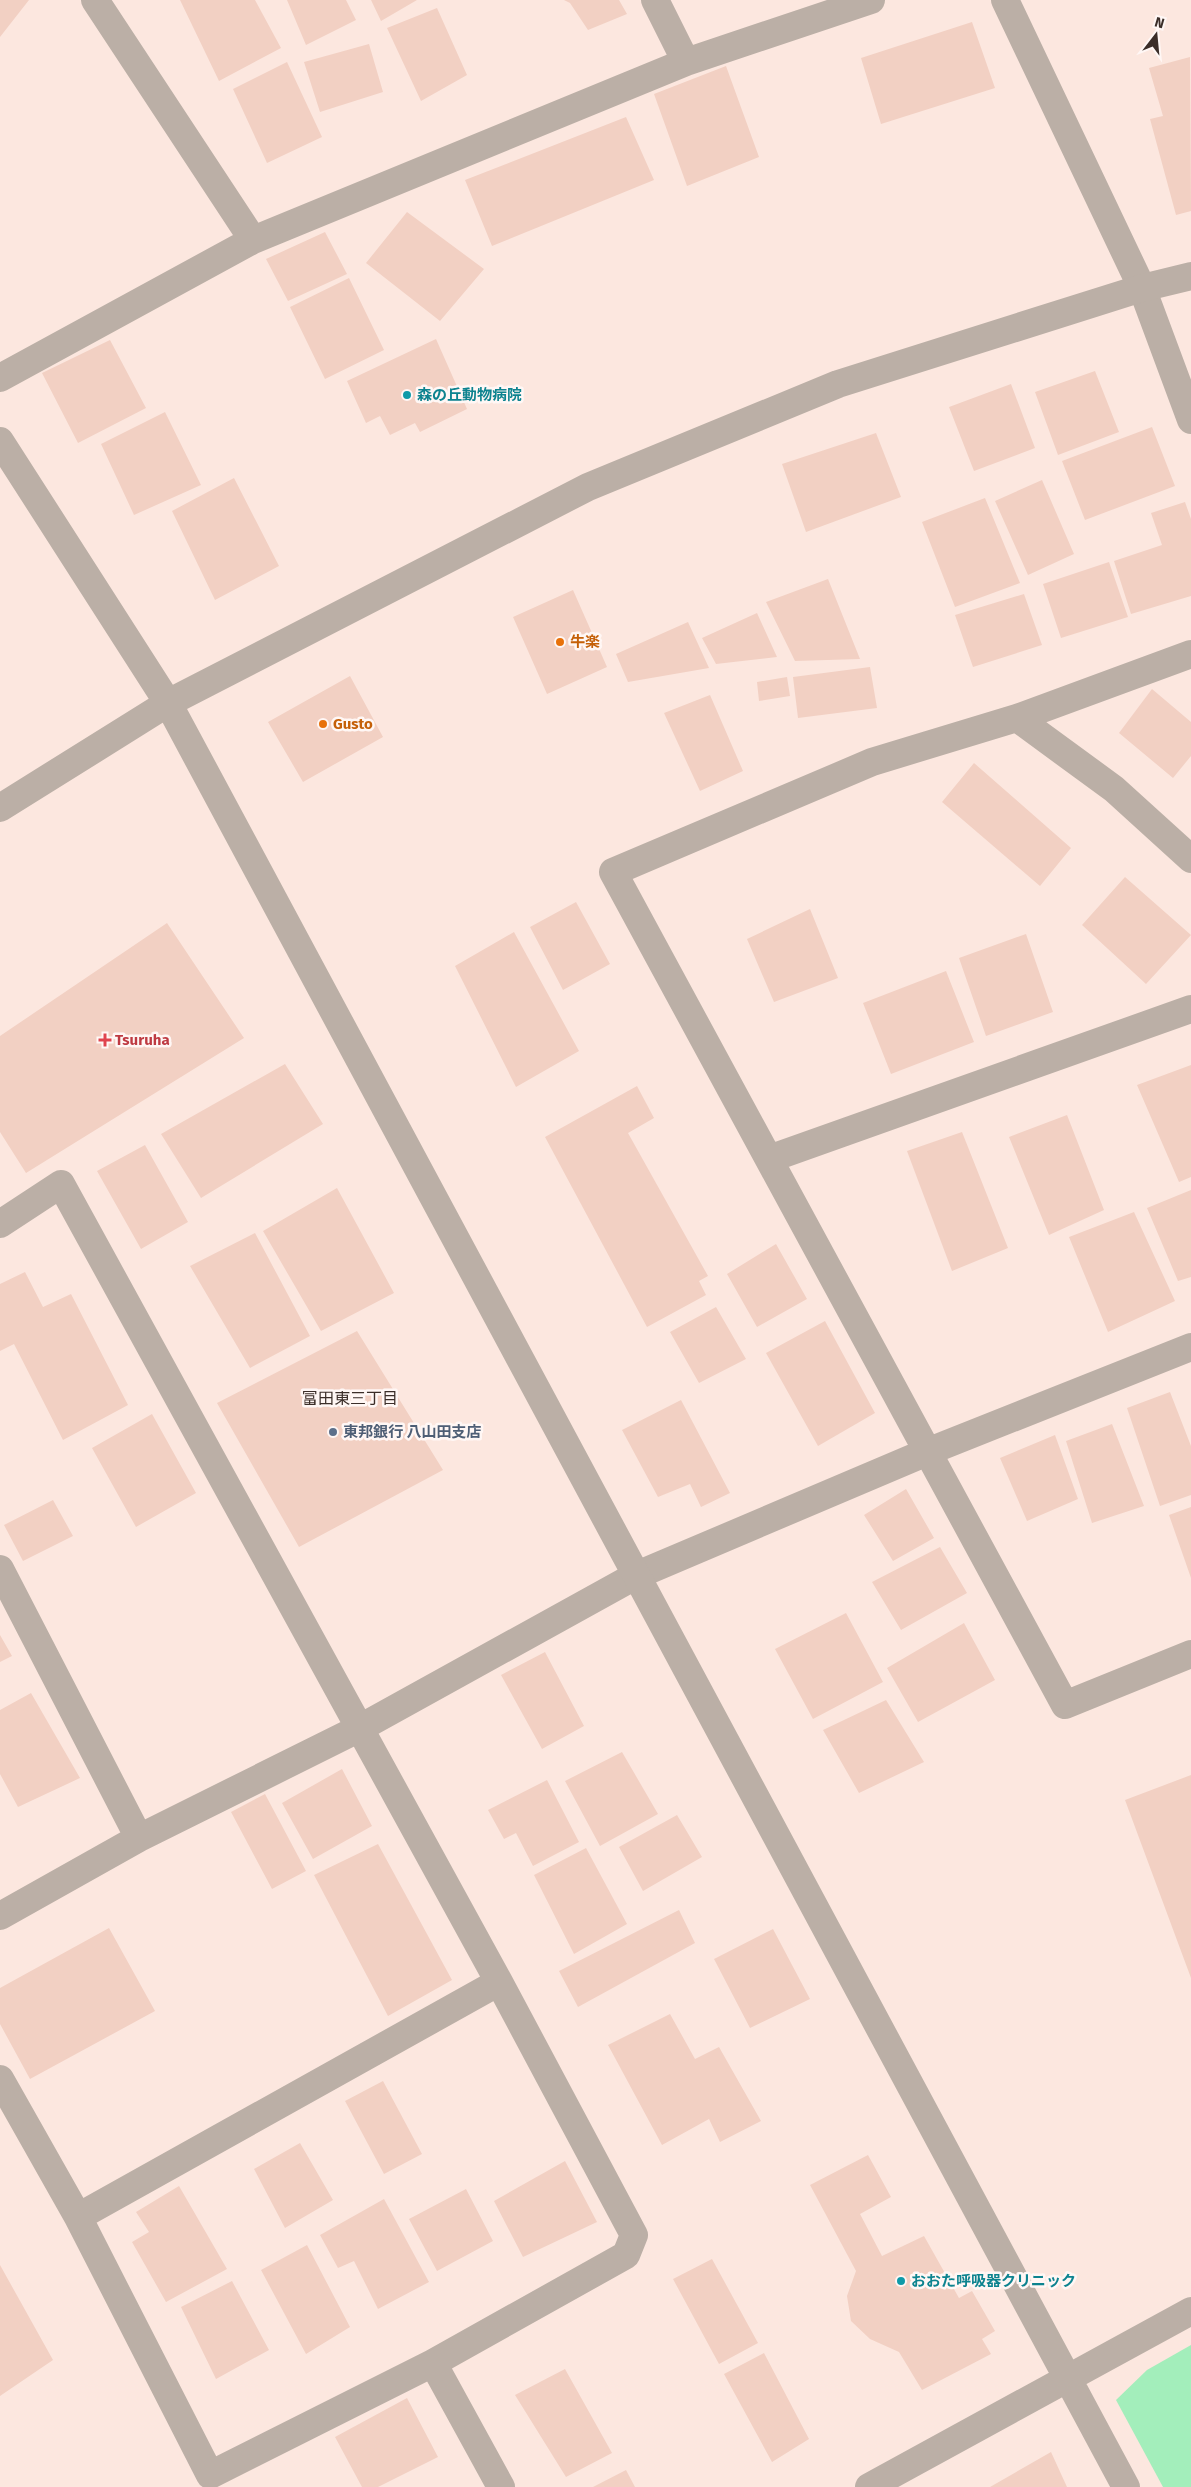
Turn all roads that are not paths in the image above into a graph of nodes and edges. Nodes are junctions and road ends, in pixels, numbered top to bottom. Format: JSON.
{"nodes":[{"id":1,"x":656,"y":0,"type":"edge"},
{"id":2,"x":870,"y":0,"type":"edge"},
{"id":3,"x":1004,"y":0,"type":"edge"},
{"id":4,"x":103,"y":2,"type":"edge"},
{"id":5,"x":686,"y":62,"type":"junction"},
{"id":6,"x":253,"y":240,"type":"junction"},
{"id":7,"x":1191,"y":276,"type":"edge"},
{"id":8,"x":1142,"y":288,"type":"junction"},
{"id":9,"x":0,"y":378,"type":"edge"},
{"id":10,"x":1191,"y":420,"type":"edge"},
{"id":11,"x":0,"y":441,"type":"edge"},
{"id":12,"x":1191,"y":654,"type":"edge"},
{"id":13,"x":168,"y":703,"type":"junction"},
{"id":14,"x":1017,"y":718,"type":"junction"},
{"id":15,"x":0,"y":808,"type":"edge"},
{"id":16,"x":1191,"y":859,"type":"edge"},
{"id":17,"x":1191,"y":1009,"type":"edge"},
{"id":18,"x":769,"y":1159,"type":"junction"},
{"id":19,"x":0,"y":1224,"type":"edge"},
{"id":20,"x":1191,"y":1347,"type":"edge"},
{"id":21,"x":927,"y":1452,"type":"junction"},
{"id":22,"x":0,"y":1569,"type":"edge"},
{"id":23,"x":635,"y":1576,"type":"junction"},
{"id":24,"x":1191,"y":1654,"type":"edge"},
{"id":25,"x":360,"y":1728,"type":"junction"},
{"id":26,"x":138,"y":1838,"type":"junction"},
{"id":27,"x":0,"y":1916,"type":"edge"},
{"id":28,"x":500,"y":1982,"type":"junction"},
{"id":29,"x":0,"y":2078,"type":"edge"},
{"id":30,"x":78,"y":2217,"type":"junction"},
{"id":31,"x":1191,"y":2312,"type":"edge"},
{"id":32,"x":434,"y":2363,"type":"junction"},
{"id":33,"x":1069,"y":2380,"type":"junction"},
{"id":34,"x":501,"y":2487,"type":"edge"},
{"id":35,"x":869,"y":2487,"type":"edge"},
{"id":36,"x":1126,"y":2487,"type":"edge"}],
"edges":[{"from":1,"to":5,"type":"street"},
{"from":2,"to":5,"type":"street"},
{"from":3,"to":8,"type":"street"},
{"from":4,"to":6,"type":"street"},
{"from":5,"to":6,"type":"street"},
{"from":6,"to":9,"type":"street"},
{"from":7,"to":8,"type":"street"},
{"from":8,"to":10,"type":"street"},
{"from":8,"to":13,"type":"street"},
{"from":11,"to":13,"type":"street"},
{"from":12,"to":14,"type":"street"},
{"from":13,"to":15,"type":"street"},
{"from":13,"to":23,"type":"street"},
{"from":14,"to":16,"type":"street"},
{"from":14,"to":18,"type":"street"},
{"from":17,"to":18,"type":"street"},
{"from":18,"to":21,"type":"street"},
{"from":19,"to":25,"type":"street"},
{"from":20,"to":21,"type":"street"},
{"from":21,"to":23,"type":"street"},
{"from":21,"to":24,"type":"street"},
{"from":22,"to":26,"type":"street"},
{"from":23,"to":25,"type":"street"},
{"from":23,"to":33,"type":"street"},
{"from":25,"to":26,"type":"street"},
{"from":25,"to":28,"type":"street"},
{"from":26,"to":27,"type":"street"},
{"from":28,"to":30,"type":"street"},
{"from":28,"to":32,"type":"street"},
{"from":29,"to":30,"type":"street"},
{"from":30,"to":32,"type":"street"},
{"from":31,"to":33,"type":"street"},
{"from":32,"to":34,"type":"street"},
{"from":33,"to":35,"type":"street"},
{"from":33,"to":36,"type":"street"}]}
